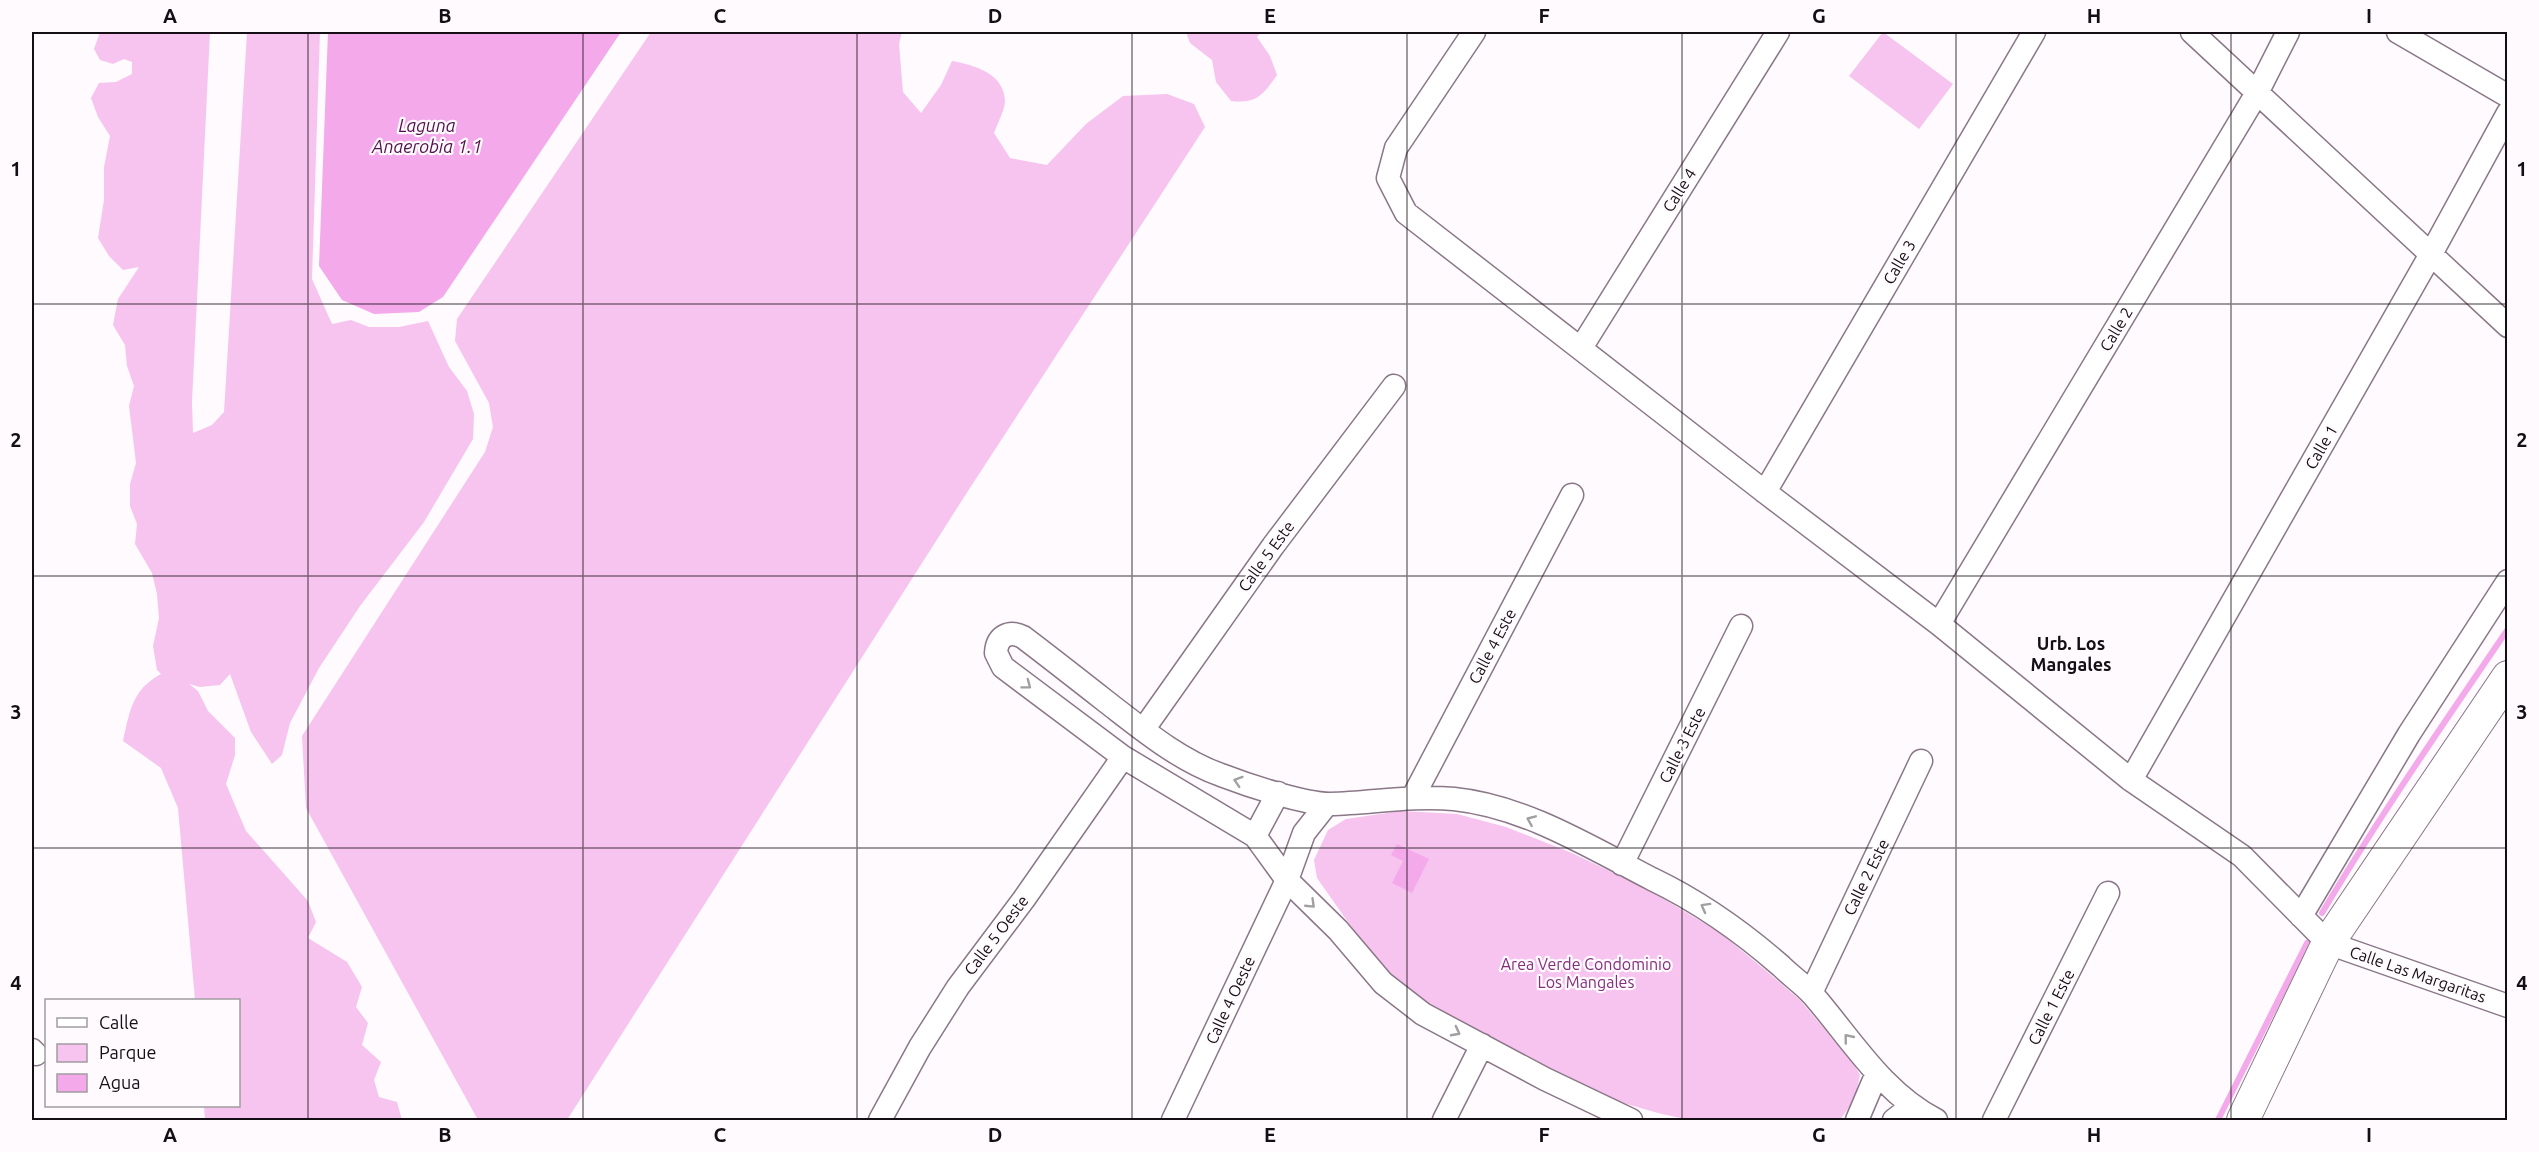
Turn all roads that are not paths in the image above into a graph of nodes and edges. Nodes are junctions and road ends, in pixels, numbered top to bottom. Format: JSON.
{"nodes":[{"id":1,"x":1474,"y":32,"type":"edge"},
{"id":2,"x":1778,"y":32,"type":"edge"},
{"id":3,"x":2034,"y":32,"type":"edge"},
{"id":4,"x":2192,"y":32,"type":"edge"},
{"id":5,"x":2288,"y":32,"type":"edge"},
{"id":6,"x":2398,"y":32,"type":"edge"},
{"id":7,"x":2257,"y":93,"type":"junction"},
{"id":8,"x":2508,"y":96,"type":"edge"},
{"id":9,"x":2508,"y":113,"type":"edge"},
{"id":10,"x":2431,"y":254,"type":"junction"},
{"id":11,"x":2508,"y":326,"type":"edge"},
{"id":12,"x":1581,"y":348,"type":"junction"},
{"id":13,"x":1394,"y":386,"type":"dead end"},
{"id":14,"x":1765,"y":492,"type":"junction"},
{"id":15,"x":1572,"y":495,"type":"dead end"},
{"id":16,"x":2508,"y":581,"type":"edge"},
{"id":17,"x":1939,"y":624,"type":"junction"},
{"id":18,"x":1741,"y":626,"type":"dead end"},
{"id":19,"x":2508,"y":677,"type":"edge"},
{"id":20,"x":1143,"y":730,"type":"junction"},
{"id":21,"x":1124,"y":757,"type":"junction"},
{"id":22,"x":1921,"y":761,"type":"dead end"},
{"id":23,"x":2131,"y":780,"type":"junction"},
{"id":24,"x":1278,"y":793,"type":"junction"},
{"id":25,"x":1413,"y":796,"type":"junction"},
{"id":26,"x":1327,"y":804,"type":"junction"},
{"id":27,"x":1255,"y":836,"type":"junction"},
{"id":28,"x":1622,"y":864,"type":"junction"},
{"id":29,"x":1287,"y":880,"type":"junction"},
{"id":30,"x":2108,"y":893,"type":"dead end"},
{"id":31,"x":2301,"y":916,"type":"junction"},
{"id":32,"x":2328,"y":943,"type":"junction"},
{"id":33,"x":1811,"y":993,"type":"junction"},
{"id":34,"x":2508,"y":1006,"type":"edge"},
{"id":35,"x":1482,"y":1045,"type":"junction"},
{"id":36,"x":1877,"y":1073,"type":"junction"},
{"id":37,"x":1915,"y":1110,"type":"junction"},
{"id":38,"x":880,"y":1120,"type":"edge"},
{"id":39,"x":1173,"y":1120,"type":"edge"},
{"id":40,"x":1444,"y":1120,"type":"edge"},
{"id":41,"x":1630,"y":1120,"type":"edge"},
{"id":42,"x":1857,"y":1120,"type":"edge"},
{"id":43,"x":1894,"y":1120,"type":"edge"},
{"id":44,"x":1936,"y":1120,"type":"edge"},
{"id":45,"x":1994,"y":1120,"type":"edge"},
{"id":46,"x":2242,"y":1120,"type":"edge"}],
"edges":[{"from":1,"to":12,"type":"street"},
{"from":2,"to":12,"type":"street","name":"Calle 4"},
{"from":3,"to":14,"type":"street","name":"Calle 3"},
{"from":4,"to":7,"type":"street"},
{"from":5,"to":7,"type":"street","name":"Calle 2"},
{"from":6,"to":8,"type":"street"},
{"from":7,"to":10,"type":"street"},
{"from":7,"to":17,"type":"street","name":"Calle 2"},
{"from":9,"to":10,"type":"street","name":"Calle 1"},
{"from":10,"to":11,"type":"street"},
{"from":10,"to":23,"type":"street","name":"Calle 1"},
{"from":12,"to":14,"type":"street"},
{"from":13,"to":20,"type":"street","name":"Calle 5 Este"},
{"from":14,"to":17,"type":"street"},
{"from":15,"to":25,"type":"street","name":"Calle 4 Este"},
{"from":16,"to":31,"type":"street"},
{"from":17,"to":23,"type":"street"},
{"from":18,"to":28,"type":"street","name":"Calle 3 Este"},
{"from":19,"to":32,"type":"street"},
{"from":20,"to":21,"type":"street","one_way":true},
{"from":24,"to":20,"type":"street","one_way":true},
{"from":21,"to":27,"type":"street"},
{"from":21,"to":38,"type":"street","name":"Calle 5 Oeste"},
{"from":22,"to":33,"type":"street","name":"Calle 2 Este"},
{"from":23,"to":31,"type":"street"},
{"from":24,"to":26,"type":"street"},
{"from":24,"to":27,"type":"street"},
{"from":25,"to":26,"type":"street"},
{"from":28,"to":25,"type":"street","one_way":true},
{"from":26,"to":29,"type":"street","name":"Calle 4 Oeste"},
{"from":27,"to":29,"type":"street"},
{"from":33,"to":28,"type":"street","one_way":true},
{"from":29,"to":35,"type":"street","one_way":true},
{"from":29,"to":39,"type":"street","name":"Calle 4 Oeste"},
{"from":30,"to":45,"type":"street","name":"Calle 1 Este"},
{"from":31,"to":32,"type":"street"},
{"from":32,"to":34,"type":"street","name":"Calle Las Margaritas"},
{"from":32,"to":46,"type":"street"},
{"from":36,"to":33,"type":"street","one_way":true},
{"from":35,"to":40,"type":"street"},
{"from":35,"to":41,"type":"street"},
{"from":36,"to":37,"type":"street"},
{"from":36,"to":42,"type":"street"},
{"from":37,"to":43,"type":"street"},
{"from":37,"to":44,"type":"street"}]}
